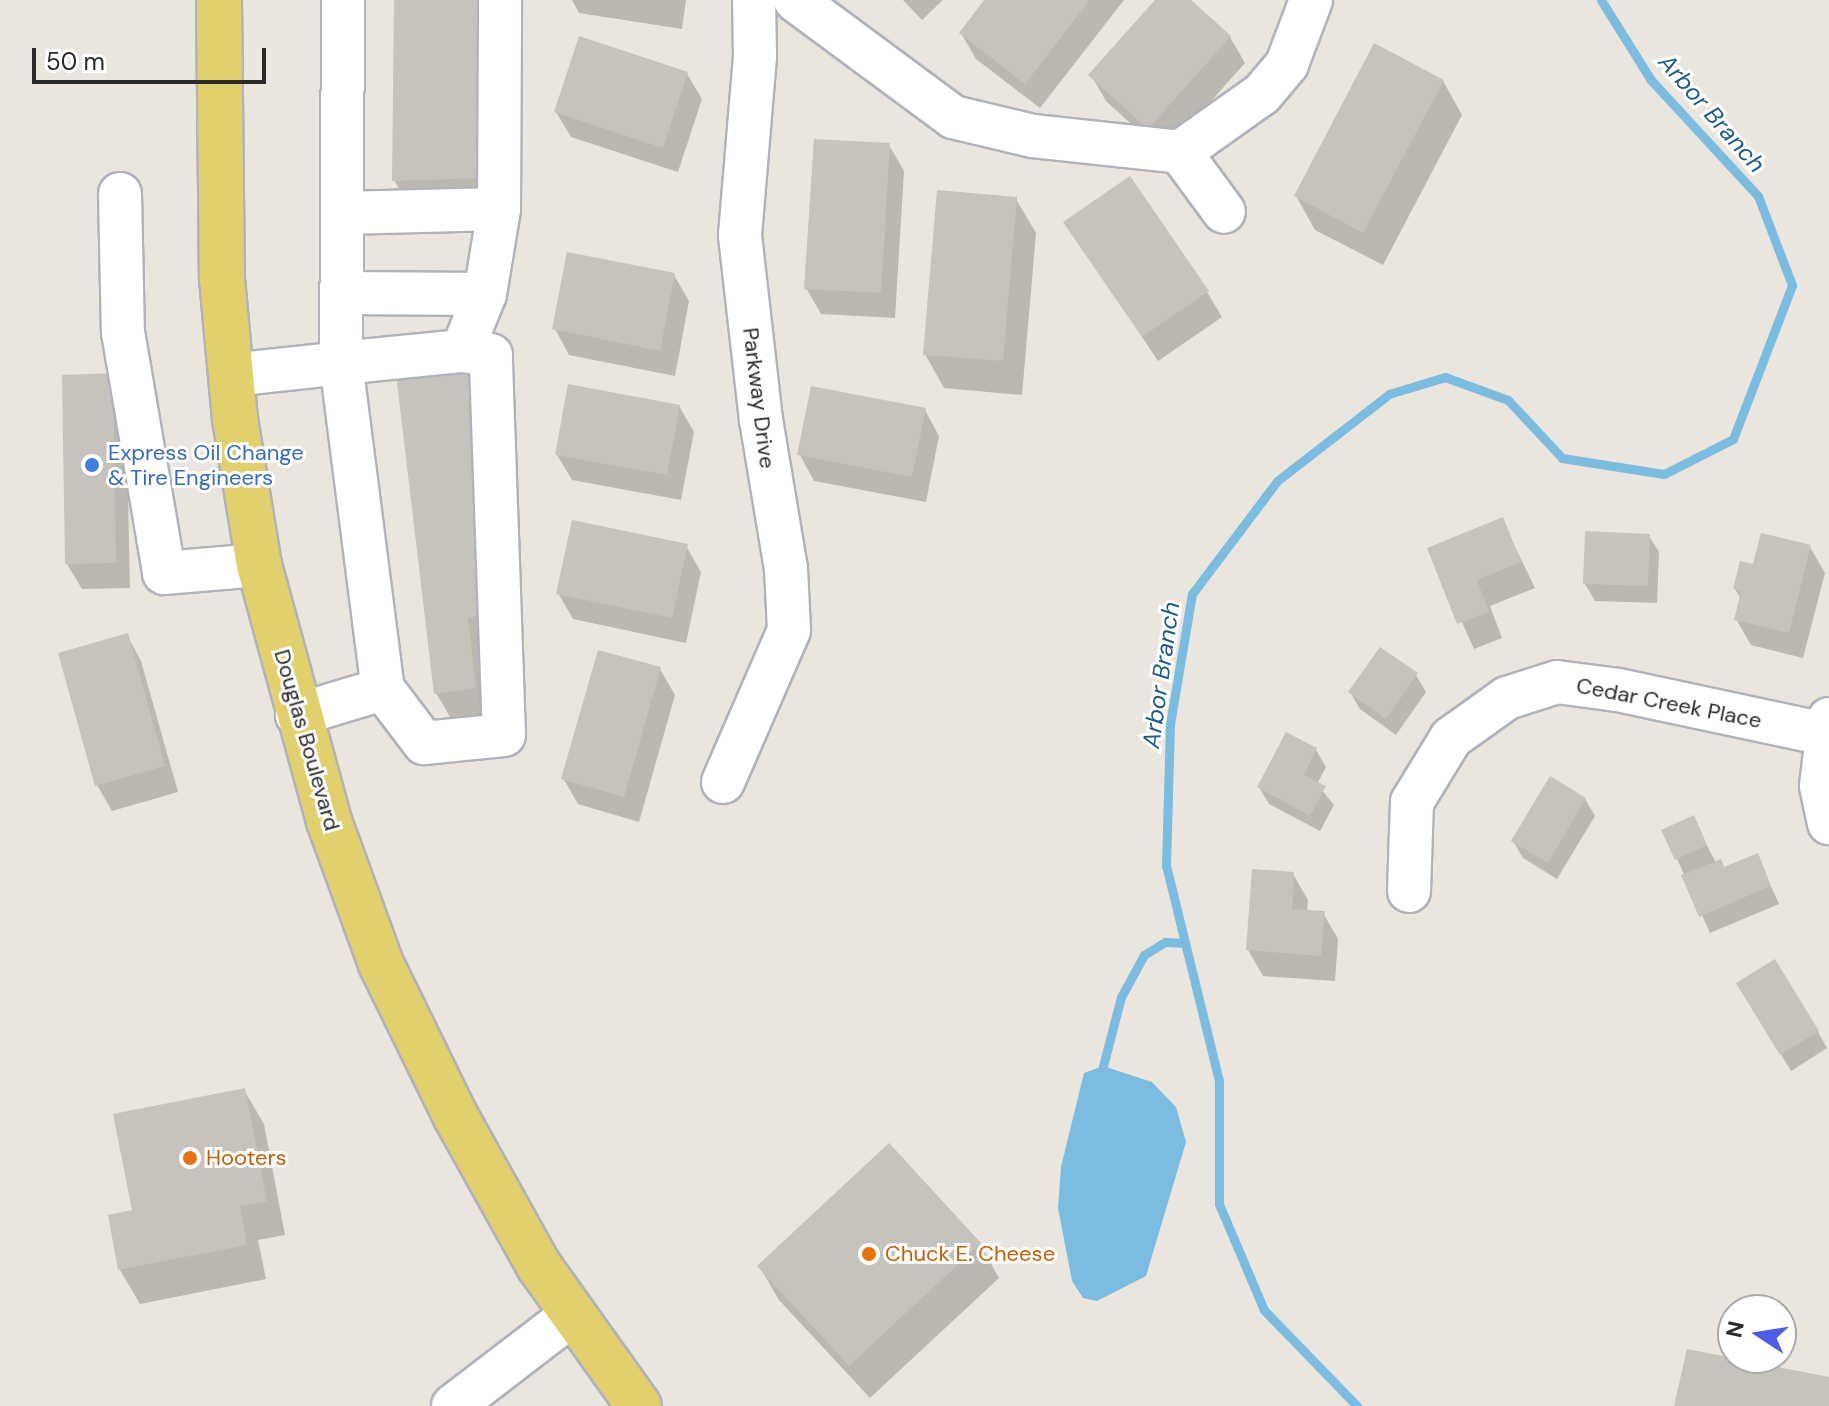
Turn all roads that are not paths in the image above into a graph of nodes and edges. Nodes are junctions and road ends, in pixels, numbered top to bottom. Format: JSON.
{"nodes":[{"id":1,"x":219,"y":0,"type":"edge"},
{"id":2,"x":343,"y":0,"type":"edge"},
{"id":3,"x":500,"y":0,"type":"edge"},
{"id":4,"x":754,"y":0,"type":"edge"},
{"id":5,"x":795,"y":0,"type":"edge"},
{"id":6,"x":1311,"y":0,"type":"edge"},
{"id":7,"x":1180,"y":152,"type":"junction"},
{"id":8,"x":120,"y":194,"type":"dead end"},
{"id":9,"x":499,"y":209,"type":"junction"},
{"id":10,"x":1224,"y":212,"type":"dead end"},
{"id":11,"x":342,"y":213,"type":"junction"},
{"id":12,"x":342,"y":293,"type":"junction"},
{"id":13,"x":485,"y":294,"type":"junction"},
{"id":14,"x":462,"y":351,"type":"junction"},
{"id":15,"x":341,"y":363,"type":"junction"},
{"id":16,"x":231,"y":375,"type":"junction"},
{"id":17,"x":259,"y":565,"type":"junction"},
{"id":18,"x":383,"y":689,"type":"junction"},
{"id":19,"x":297,"y":715,"type":"junction"},
{"id":20,"x":1827,"y":727,"type":"edge"},
{"id":21,"x":723,"y":782,"type":"dead end"},
{"id":22,"x":1829,"y":823,"type":"edge"},
{"id":23,"x":1409,"y":891,"type":"dead end"},
{"id":24,"x":573,"y":1314,"type":"junction"},
{"id":25,"x":453,"y":1406,"type":"edge"},
{"id":26,"x":639,"y":1406,"type":"edge"}],
"edges":[{"from":1,"to":16,"type":"main road","name":"Douglas Boulevard"},
{"from":2,"to":11,"type":"street"},
{"from":3,"to":9,"type":"street"},
{"from":4,"to":21,"type":"street","name":"Parkway Drive"},
{"from":5,"to":7,"type":"street"},
{"from":6,"to":7,"type":"street"},
{"from":7,"to":10,"type":"street"},
{"from":8,"to":17,"type":"street"},
{"from":9,"to":11,"type":"street"},
{"from":9,"to":13,"type":"street"},
{"from":11,"to":12,"type":"street"},
{"from":12,"to":13,"type":"street"},
{"from":12,"to":15,"type":"street"},
{"from":13,"to":14,"type":"street"},
{"from":14,"to":15,"type":"street"},
{"from":14,"to":18,"type":"street"},
{"from":15,"to":16,"type":"street"},
{"from":15,"to":18,"type":"street"},
{"from":16,"to":17,"type":"main road","name":"Douglas Boulevard"},
{"from":17,"to":19,"type":"main road","name":"Douglas Boulevard"},
{"from":18,"to":19,"type":"street"},
{"from":19,"to":24,"type":"main road","name":"Douglas Boulevard"},
{"from":20,"to":22,"type":"street"},
{"from":20,"to":23,"type":"street","name":"Cedar Creek Place"},
{"from":24,"to":25,"type":"street"},
{"from":24,"to":26,"type":"main road","name":"Douglas Boulevard"}]}
